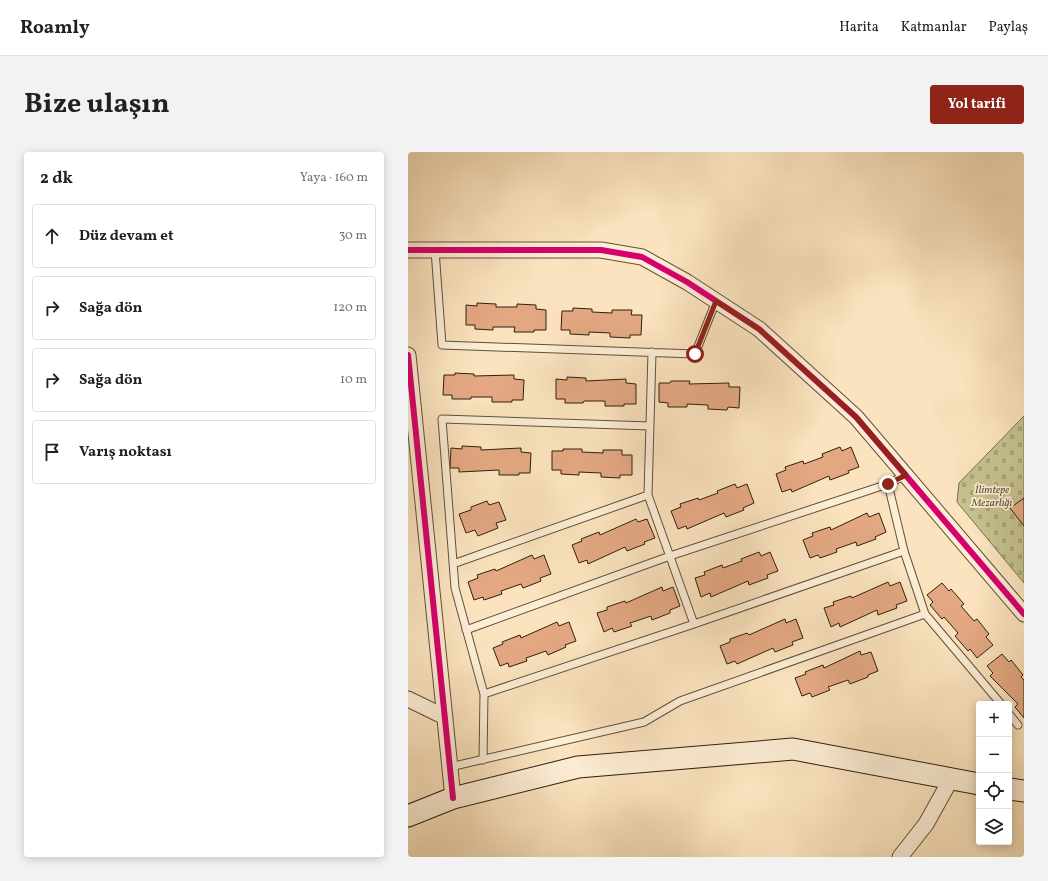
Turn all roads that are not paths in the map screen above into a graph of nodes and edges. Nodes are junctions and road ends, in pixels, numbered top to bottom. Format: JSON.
{"nodes":[{"id":1,"x":408,"y":250,"type":"edge"},
{"id":2,"x":435,"y":250,"type":"junction"},
{"id":3,"x":716,"y":301,"type":"junction"},
{"id":4,"x":652,"y":352,"type":"junction"},
{"id":5,"x":408,"y":355,"type":"edge"},
{"id":6,"x":410,"y":397,"type":"edge"},
{"id":7,"x":650,"y":426,"type":"junction"},
{"id":8,"x":906,"y":475,"type":"junction"},
{"id":9,"x":415,"y":479,"type":"edge"},
{"id":10,"x":888,"y":484,"type":"junction"},
{"id":11,"x":648,"y":495,"type":"junction"},
{"id":12,"x":904,"y":551,"type":"junction"},
{"id":13,"x":670,"y":556,"type":"junction"},
{"id":14,"x":453,"y":564,"type":"junction"},
{"id":15,"x":925,"y":614,"type":"junction"},
{"id":16,"x":1024,"y":614,"type":"edge"},
{"id":17,"x":694,"y":624,"type":"junction"},
{"id":18,"x":466,"y":630,"type":"junction"},
{"id":19,"x":484,"y":694,"type":"junction"},
{"id":20,"x":408,"y":699,"type":"edge"},
{"id":21,"x":998,"y":701,"type":"edge"},
{"id":22,"x":445,"y":717,"type":"junction"},
{"id":23,"x":1012,"y":718,"type":"edge"},
{"id":24,"x":1018,"y":725,"type":"dead end"},
{"id":25,"x":483,"y":760,"type":"junction"},
{"id":26,"x":450,"y":767,"type":"junction"},
{"id":27,"x":951,"y":779,"type":"junction"},
{"id":28,"x":976,"y":783,"type":"edge"},
{"id":29,"x":1012,"y":789,"type":"edge"},
{"id":30,"x":1024,"y":791,"type":"edge"},
{"id":31,"x":453,"y":798,"type":"junction"},
{"id":32,"x":408,"y":816,"type":"edge"},
{"id":33,"x":900,"y":857,"type":"edge"}],
"edges":[{"from":1,"to":2,"type":"street"},
{"from":2,"to":3,"type":"street"},
{"from":2,"to":4,"type":"lane"},
{"from":3,"to":4,"type":"lane"},
{"from":3,"to":8,"type":"street"},
{"from":4,"to":7,"type":"lane"},
{"from":5,"to":6,"type":"street"},
{"from":6,"to":9,"type":"street"},
{"from":7,"to":11,"type":"lane"},
{"from":7,"to":14,"type":"lane"},
{"from":8,"to":10,"type":"lane"},
{"from":8,"to":16,"type":"street"},
{"from":9,"to":22,"type":"street"},
{"from":10,"to":12,"type":"lane"},
{"from":10,"to":13,"type":"lane"},
{"from":11,"to":13,"type":"lane"},
{"from":11,"to":14,"type":"lane"},
{"from":12,"to":15,"type":"lane"},
{"from":12,"to":17,"type":"lane"},
{"from":13,"to":17,"type":"lane"},
{"from":13,"to":18,"type":"lane"},
{"from":14,"to":18,"type":"lane"},
{"from":15,"to":21,"type":"lane"},
{"from":15,"to":25,"type":"lane"},
{"from":17,"to":19,"type":"lane"},
{"from":18,"to":19,"type":"lane"},
{"from":19,"to":25,"type":"lane"},
{"from":20,"to":22,"type":"street"},
{"from":22,"to":26,"type":"street"},
{"from":23,"to":24,"type":"lane"},
{"from":25,"to":26,"type":"lane"},
{"from":26,"to":31,"type":"street"},
{"from":27,"to":28,"type":"main road"},
{"from":27,"to":31,"type":"main road"},
{"from":27,"to":33,"type":"street"},
{"from":29,"to":30,"type":"main road"},
{"from":31,"to":32,"type":"main road"}]}
